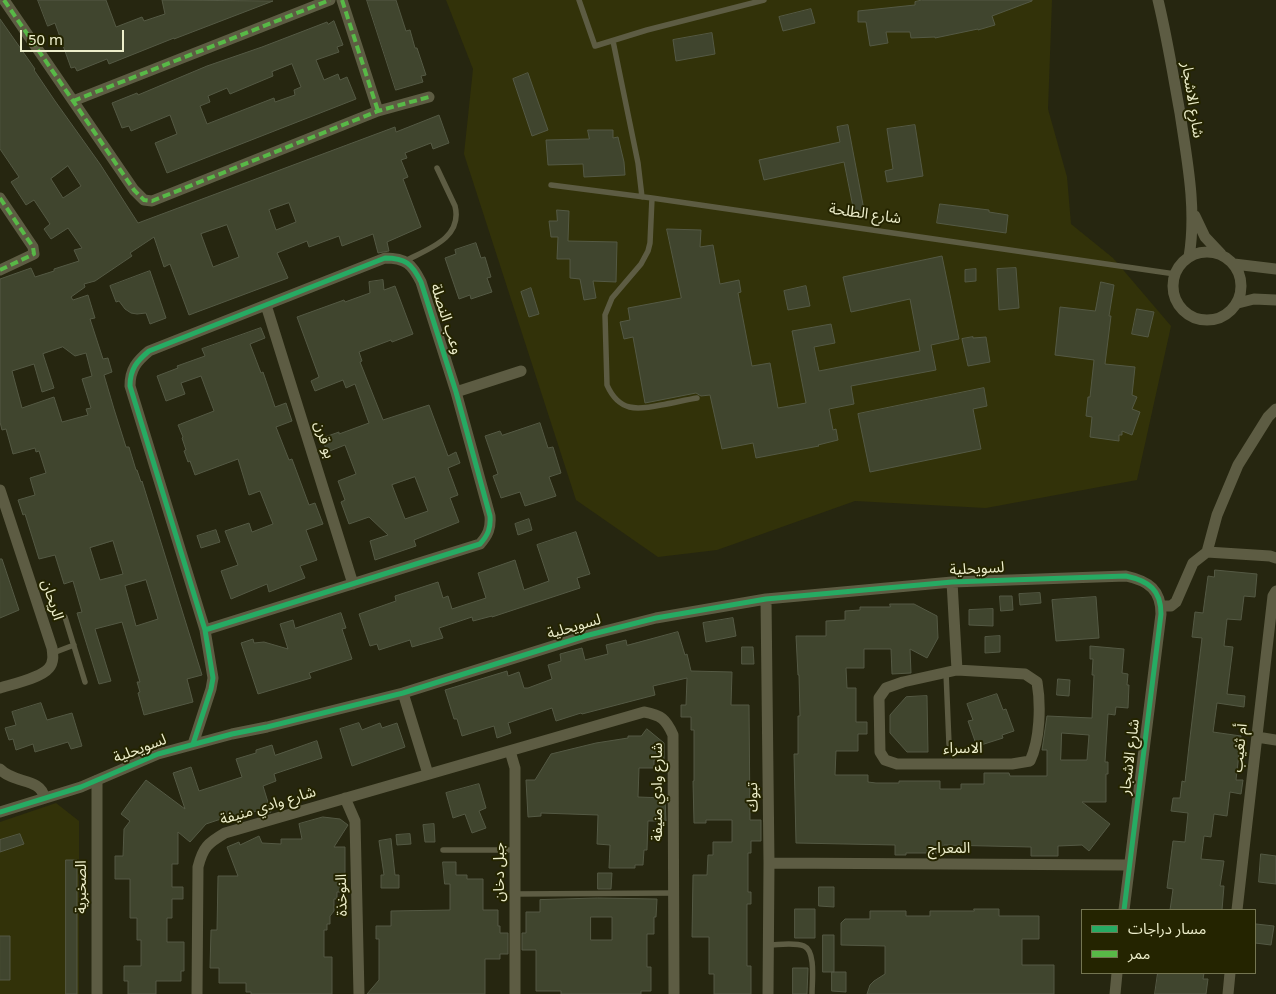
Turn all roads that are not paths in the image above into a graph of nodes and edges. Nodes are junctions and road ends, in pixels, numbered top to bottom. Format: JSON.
{"nodes":[{"id":1,"x":4,"y":0,"type":"edge"},
{"id":2,"x":330,"y":0,"type":"edge"},
{"id":3,"x":342,"y":0,"type":"edge"},
{"id":4,"x":579,"y":0,"type":"edge"},
{"id":5,"x":764,"y":0,"type":"edge"},
{"id":6,"x":1158,"y":0,"type":"edge"},
{"id":7,"x":612,"y":41,"type":"junction"},
{"id":8,"x":428,"y":97,"type":"dead end"},
{"id":9,"x":73,"y":101,"type":"junction"},
{"id":10,"x":378,"y":111,"type":"junction"},
{"id":11,"x":437,"y":168,"type":"dead end"},
{"id":12,"x":551,"y":185,"type":"dead end"},
{"id":13,"x":642,"y":197,"type":"junction"},
{"id":14,"x":0,"y":198,"type":"edge"},
{"id":15,"x":652,"y":198,"type":"junction"},
{"id":16,"x":1192,"y":205,"type":"junction"},
{"id":17,"x":1221,"y":254,"type":"junction"},
{"id":18,"x":1189,"y":257,"type":"junction"},
{"id":19,"x":405,"y":261,"type":"junction"},
{"id":20,"x":1234,"y":264,"type":"junction"},
{"id":21,"x":1276,"y":269,"type":"edge"},
{"id":22,"x":0,"y":270,"type":"edge"},
{"id":23,"x":1175,"y":274,"type":"junction"},
{"id":24,"x":1276,"y":300,"type":"edge"},
{"id":25,"x":1238,"y":303,"type":"junction"},
{"id":26,"x":266,"y":305,"type":"junction"},
{"id":27,"x":521,"y":371,"type":"dead end"},
{"id":28,"x":456,"y":392,"type":"junction"},
{"id":29,"x":697,"y":398,"type":"dead end"},
{"id":30,"x":1276,"y":409,"type":"edge"},
{"id":31,"x":0,"y":490,"type":"edge"},
{"id":32,"x":1207,"y":552,"type":"junction"},
{"id":33,"x":1276,"y":558,"type":"edge"},
{"id":34,"x":952,"y":582,"type":"junction"},
{"id":35,"x":353,"y":584,"type":"junction"},
{"id":36,"x":1276,"y":591,"type":"edge"},
{"id":37,"x":766,"y":600,"type":"junction"},
{"id":38,"x":1161,"y":606,"type":"junction"},
{"id":39,"x":65,"y":617,"type":"dead end"},
{"id":40,"x":206,"y":630,"type":"junction"},
{"id":41,"x":74,"y":645,"type":"junction"},
{"id":42,"x":53,"y":652,"type":"junction"},
{"id":43,"x":952,"y":671,"type":"junction"},
{"id":44,"x":85,"y":682,"type":"dead end"},
{"id":45,"x":0,"y":688,"type":"edge"},
{"id":46,"x":403,"y":693,"type":"junction"},
{"id":47,"x":1257,"y":737,"type":"junction"},
{"id":48,"x":1276,"y":740,"type":"edge"},
{"id":49,"x":193,"y":744,"type":"junction"},
{"id":50,"x":949,"y":744,"type":"dead end"},
{"id":51,"x":510,"y":751,"type":"junction"},
{"id":52,"x":0,"y":769,"type":"edge"},
{"id":53,"x":428,"y":774,"type":"junction"},
{"id":54,"x":97,"y":780,"type":"junction"},
{"id":55,"x":44,"y":797,"type":"junction"},
{"id":56,"x":346,"y":798,"type":"junction"},
{"id":57,"x":0,"y":812,"type":"edge"},
{"id":58,"x":442,"y":850,"type":"dead end"},
{"id":59,"x":514,"y":850,"type":"junction"},
{"id":60,"x":769,"y":864,"type":"junction"},
{"id":61,"x":1129,"y":865,"type":"junction"},
{"id":62,"x":673,"y":893,"type":"junction"},
{"id":63,"x":514,"y":894,"type":"junction"},
{"id":64,"x":1124,"y":909,"type":"edge"},
{"id":65,"x":1237,"y":909,"type":"edge"},
{"id":66,"x":768,"y":945,"type":"junction"},
{"id":67,"x":1117,"y":974,"type":"edge"},
{"id":68,"x":1230,"y":974,"type":"edge"},
{"id":69,"x":97,"y":994,"type":"edge"},
{"id":70,"x":198,"y":994,"type":"edge"},
{"id":71,"x":359,"y":994,"type":"edge"},
{"id":72,"x":514,"y":994,"type":"edge"},
{"id":73,"x":674,"y":994,"type":"edge"},
{"id":74,"x":768,"y":994,"type":"edge"},
{"id":75,"x":812,"y":994,"type":"edge"},
{"id":76,"x":1115,"y":994,"type":"edge"},
{"id":77,"x":1228,"y":994,"type":"edge"}],
"edges":[{"from":1,"to":9,"type":"street"},
{"from":2,"to":9,"type":"street"},
{"from":3,"to":10,"type":"street"},
{"from":4,"to":7,"type":"lane"},
{"from":5,"to":7,"type":"lane"},
{"from":6,"to":16,"type":"street","name":"شارع الاشجار"},
{"from":7,"to":13,"type":"lane"},
{"from":8,"to":10,"type":"street"},
{"from":9,"to":10,"type":"street"},
{"from":11,"to":19,"type":"lane"},
{"from":12,"to":13,"type":"lane","name":"شارع الطلحة"},
{"from":13,"to":15,"type":"lane","name":"شارع الطلحة"},
{"from":14,"to":22,"type":"street"},
{"from":15,"to":23,"type":"lane","name":"شارع الطلحة"},
{"from":15,"to":29,"type":"lane"},
{"from":16,"to":17,"type":"street","name":"شارع الاشجار"},
{"from":16,"to":18,"type":"street","name":"شارع الاشجار"},
{"from":17,"to":18,"type":"street"},
{"from":17,"to":20,"type":"street"},
{"from":18,"to":23,"type":"street"},
{"from":19,"to":26,"type":"street"},
{"from":19,"to":28,"type":"street","name":"وعب النصلة"},
{"from":20,"to":21,"type":"street"},
{"from":20,"to":25,"type":"street"},
{"from":23,"to":25,"type":"street"},
{"from":24,"to":25,"type":"street"},
{"from":26,"to":35,"type":"street","name":"بو قرن"},
{"from":26,"to":40,"type":"street"},
{"from":27,"to":28,"type":"street"},
{"from":28,"to":35,"type":"street","name":"وعب النصلة"},
{"from":30,"to":32,"type":"street"},
{"from":31,"to":42,"type":"street","name":"الريحان"},
{"from":32,"to":33,"type":"street"},
{"from":32,"to":38,"type":"street"},
{"from":34,"to":37,"type":"street","name":"لسويحلية"},
{"from":34,"to":38,"type":"street","name":"لسويحلية"},
{"from":34,"to":43,"type":"street"},
{"from":35,"to":40,"type":"street","name":"وعب النصلة"},
{"from":36,"to":47,"type":"street","name":"أم ثغيب"},
{"from":37,"to":46,"type":"street","name":"لسويحلية"},
{"from":37,"to":60,"type":"street","name":"تبوك"},
{"from":38,"to":61,"type":"street","name":"شارع الاشجار"},
{"from":39,"to":41,"type":"lane"},
{"from":40,"to":49,"type":"street"},
{"from":41,"to":42,"type":"lane"},
{"from":41,"to":44,"type":"lane"},
{"from":42,"to":45,"type":"street"},
{"from":43,"to":43,"type":"street","name":"الاسراء"},
{"from":43,"to":50,"type":"lane"},
{"from":46,"to":49,"type":"street","name":"لسويحلية"},
{"from":46,"to":53,"type":"street"},
{"from":47,"to":48,"type":"street"},
{"from":47,"to":65,"type":"street","name":"أم ثغيب"},
{"from":49,"to":54,"type":"street","name":"لسويحلية"},
{"from":51,"to":53,"type":"street","name":"شارع وادي منيفة"},
{"from":51,"to":59,"type":"street","name":"جبل دخان"},
{"from":51,"to":62,"type":"street","name":"شارع وادي منيفة"},
{"from":52,"to":55,"type":"street"},
{"from":53,"to":56,"type":"street","name":"شارع وادي منيفة"},
{"from":54,"to":55,"type":"street","name":"لسويحلية"},
{"from":54,"to":69,"type":"street","name":"الصخبرية"},
{"from":55,"to":57,"type":"street","name":"لسويحلية"},
{"from":56,"to":70,"type":"street","name":"شارع وادي منيفة"},
{"from":56,"to":71,"type":"street","name":"النوخذة"},
{"from":58,"to":59,"type":"lane"},
{"from":59,"to":63,"type":"street","name":"جبل دخان"},
{"from":60,"to":61,"type":"street","name":"المعراج"},
{"from":60,"to":66,"type":"street","name":"تبوك"},
{"from":61,"to":64,"type":"street","name":"شارع الاشجار"},
{"from":62,"to":63,"type":"lane"},
{"from":62,"to":73,"type":"street","name":"شارع وادي منيفة"},
{"from":63,"to":72,"type":"street","name":"جبل دخان"},
{"from":66,"to":74,"type":"street","name":"تبوك"},
{"from":66,"to":75,"type":"lane"},
{"from":67,"to":76,"type":"street"},
{"from":68,"to":77,"type":"street"}]}
